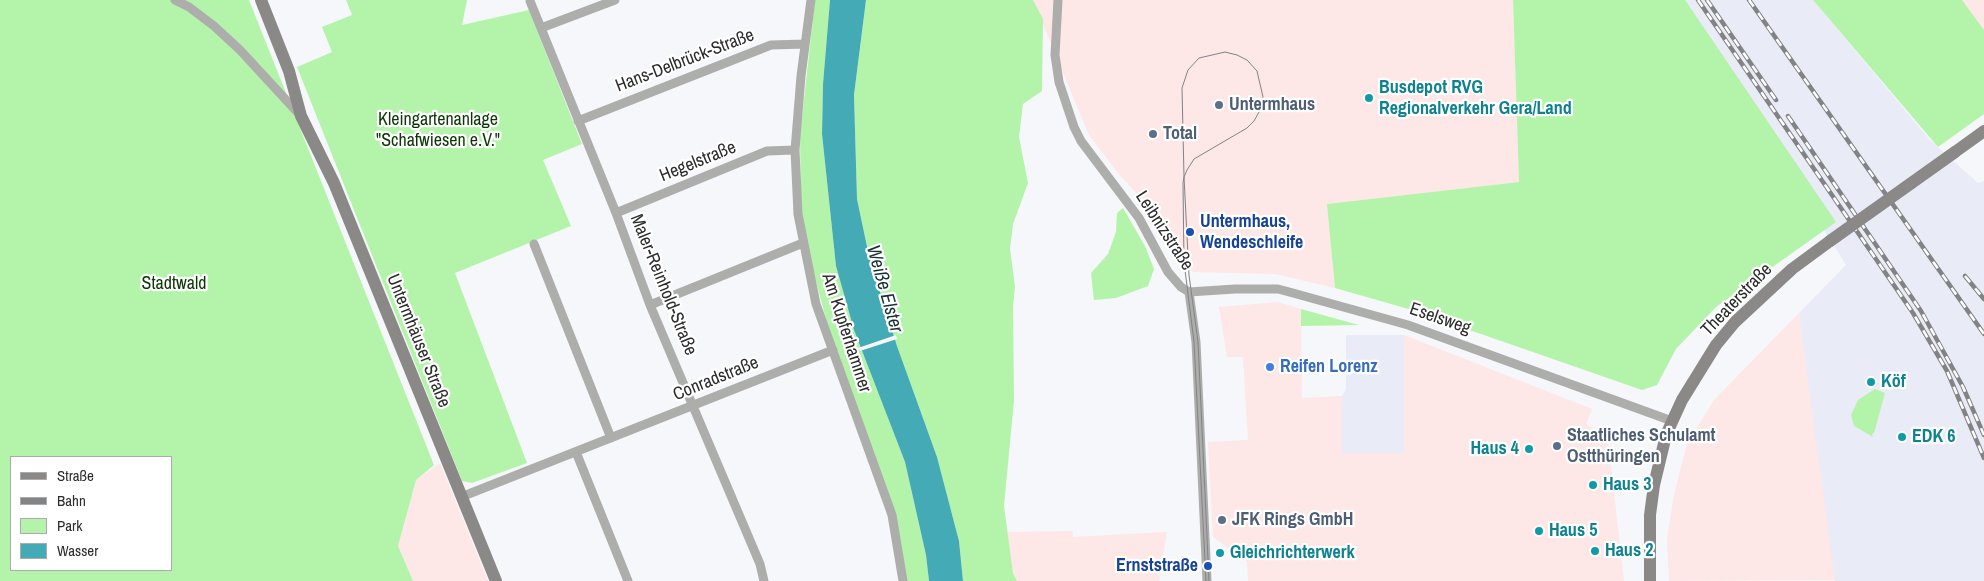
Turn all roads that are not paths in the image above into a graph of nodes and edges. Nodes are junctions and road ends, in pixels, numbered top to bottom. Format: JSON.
{"nodes":[{"id":1,"x":175,"y":0,"type":"edge"},
{"id":2,"x":261,"y":0,"type":"edge"},
{"id":3,"x":615,"y":0,"type":"edge"},
{"id":4,"x":811,"y":0,"type":"edge"},
{"id":5,"x":1058,"y":0,"type":"edge"},
{"id":6,"x":530,"y":1,"type":"dead end"},
{"id":7,"x":541,"y":28,"type":"junction"},
{"id":8,"x":805,"y":44,"type":"junction"},
{"id":9,"x":300,"y":116,"type":"junction"},
{"id":10,"x":578,"y":121,"type":"junction"},
{"id":11,"x":1984,"y":131,"type":"edge"},
{"id":12,"x":795,"y":150,"type":"junction"},
{"id":13,"x":616,"y":213,"type":"junction"},
{"id":14,"x":802,"y":243,"type":"junction"},
{"id":15,"x":534,"y":244,"type":"dead end"},
{"id":16,"x":1189,"y":292,"type":"junction"},
{"id":17,"x":650,"y":305,"type":"junction"},
{"id":18,"x":833,"y":350,"type":"junction"},
{"id":19,"x":694,"y":405,"type":"junction"},
{"id":20,"x":1672,"y":421,"type":"junction"},
{"id":21,"x":611,"y":438,"type":"junction"},
{"id":22,"x":576,"y":452,"type":"junction"},
{"id":23,"x":461,"y":497,"type":"junction"},
{"id":24,"x":496,"y":581,"type":"edge"},
{"id":25,"x":628,"y":581,"type":"edge"},
{"id":26,"x":764,"y":581,"type":"edge"},
{"id":27,"x":903,"y":581,"type":"edge"},
{"id":28,"x":1208,"y":581,"type":"edge"},
{"id":29,"x":1650,"y":581,"type":"edge"}],
"edges":[{"from":1,"to":9,"type":"street","name":"Untermhäuser Straße"},
{"from":2,"to":9,"type":"main road","name":"Untermhäuser Straße"},
{"from":3,"to":7,"type":"street"},
{"from":4,"to":8,"type":"street","name":"Am Kupferhammer"},
{"from":5,"to":16,"type":"street","name":"Leibnizstraße"},
{"from":6,"to":7,"type":"street","name":"Maler-Reinhold-Straße"},
{"from":7,"to":10,"type":"street","name":"Maler-Reinhold-Straße"},
{"from":8,"to":10,"type":"street","name":"Hans-Delbrück-Straße"},
{"from":8,"to":12,"type":"street","name":"Am Kupferhammer"},
{"from":9,"to":23,"type":"main road","name":"Untermhäuser Straße"},
{"from":10,"to":13,"type":"street","name":"Maler-Reinhold-Straße"},
{"from":11,"to":20,"type":"main road","name":"Theaterstraße","bridge":true},
{"from":12,"to":13,"type":"street","name":"Hegelstraße"},
{"from":12,"to":14,"type":"street","name":"Am Kupferhammer"},
{"from":13,"to":17,"type":"street","name":"Maler-Reinhold-Straße"},
{"from":14,"to":17,"type":"street"},
{"from":14,"to":18,"type":"street","name":"Am Kupferhammer"},
{"from":15,"to":21,"type":"street"},
{"from":16,"to":20,"type":"street","name":"Eselsweg"},
{"from":16,"to":28,"type":"street","name":"Leibnizstraße"},
{"from":17,"to":19,"type":"street","name":"Maler-Reinhold-Straße"},
{"from":18,"to":19,"type":"street","name":"Conradstraße"},
{"from":18,"to":27,"type":"street","name":"Am Kupferhammer"},
{"from":19,"to":21,"type":"street","name":"Conradstraße"},
{"from":19,"to":26,"type":"street","name":"Maler-Reinhold-Straße"},
{"from":20,"to":29,"type":"main road","name":"Theaterstraße"},
{"from":21,"to":22,"type":"street","name":"Conradstraße"},
{"from":22,"to":23,"type":"street","name":"Conradstraße"},
{"from":22,"to":25,"type":"street"},
{"from":23,"to":24,"type":"main road","name":"Untermhäuser Straße"}]}
